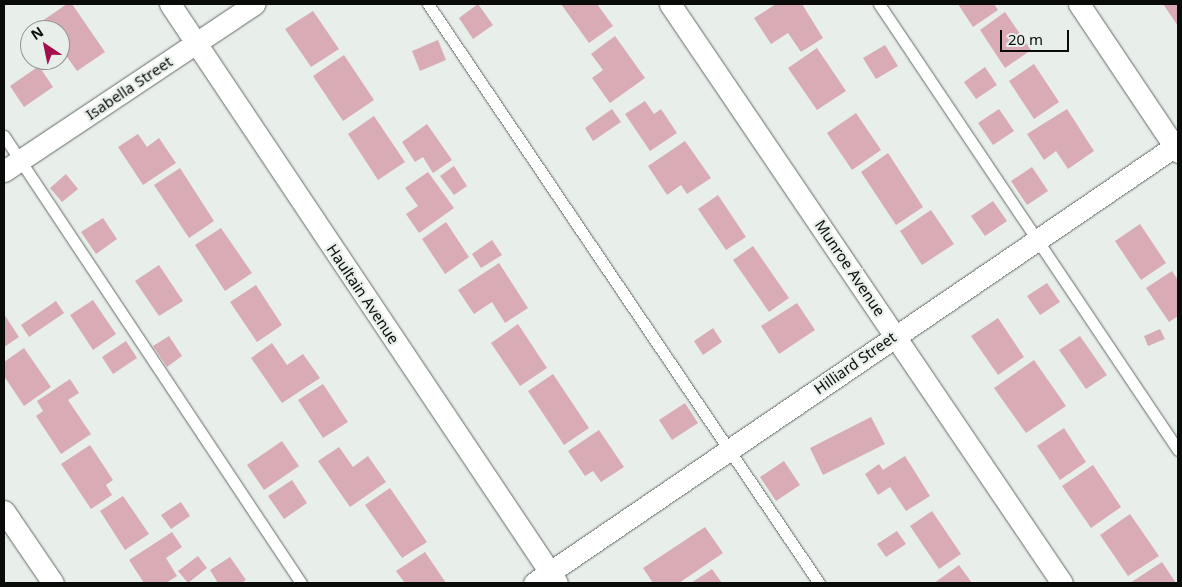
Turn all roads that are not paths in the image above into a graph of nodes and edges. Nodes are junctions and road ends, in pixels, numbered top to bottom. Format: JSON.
{"nodes":[{"id":1,"x":170,"y":4,"type":"edge"},
{"id":2,"x":254,"y":4,"type":"edge"},
{"id":3,"x":428,"y":4,"type":"edge"},
{"id":4,"x":670,"y":4,"type":"edge"},
{"id":5,"x":879,"y":4,"type":"edge"},
{"id":6,"x":1079,"y":4,"type":"edge"},
{"id":7,"x":196,"y":43,"type":"junction"},
{"id":8,"x":4,"y":136,"type":"edge"},
{"id":9,"x":1177,"y":147,"type":"edge"},
{"id":10,"x":12,"y":166,"type":"edge"},
{"id":11,"x":1037,"y":236,"type":"junction"},
{"id":12,"x":896,"y":335,"type":"junction"},
{"id":13,"x":730,"y":450,"type":"junction"},
{"id":14,"x":1178,"y":450,"type":"edge"},
{"id":15,"x":4,"y":511,"type":"edge"},
{"id":16,"x":547,"y":580,"type":"edge"},
{"id":17,"x":53,"y":583,"type":"edge"},
{"id":18,"x":301,"y":583,"type":"edge"},
{"id":19,"x":819,"y":583,"type":"edge"},
{"id":20,"x":1062,"y":583,"type":"edge"}],
"edges":[{"from":1,"to":7,"type":"street","name":"Haultain Avenue"},
{"from":2,"to":7,"type":"street","name":"Isabella Street"},
{"from":3,"to":13,"type":"lane"},
{"from":4,"to":12,"type":"street","name":"Munroe Avenue"},
{"from":5,"to":11,"type":"lane"},
{"from":6,"to":9,"type":"street"},
{"from":7,"to":10,"type":"street","name":"Isabella Street"},
{"from":7,"to":16,"type":"street","name":"Haultain Avenue"},
{"from":8,"to":10,"type":"lane"},
{"from":9,"to":11,"type":"street","name":"Hilliard Street"},
{"from":10,"to":18,"type":"lane"},
{"from":11,"to":12,"type":"street","name":"Hilliard Street"},
{"from":11,"to":14,"type":"lane"},
{"from":12,"to":13,"type":"street","name":"Hilliard Street"},
{"from":12,"to":20,"type":"street","name":"Munroe Avenue"},
{"from":13,"to":16,"type":"street","name":"Hilliard Street"},
{"from":13,"to":19,"type":"lane"},
{"from":15,"to":17,"type":"street"}]}
